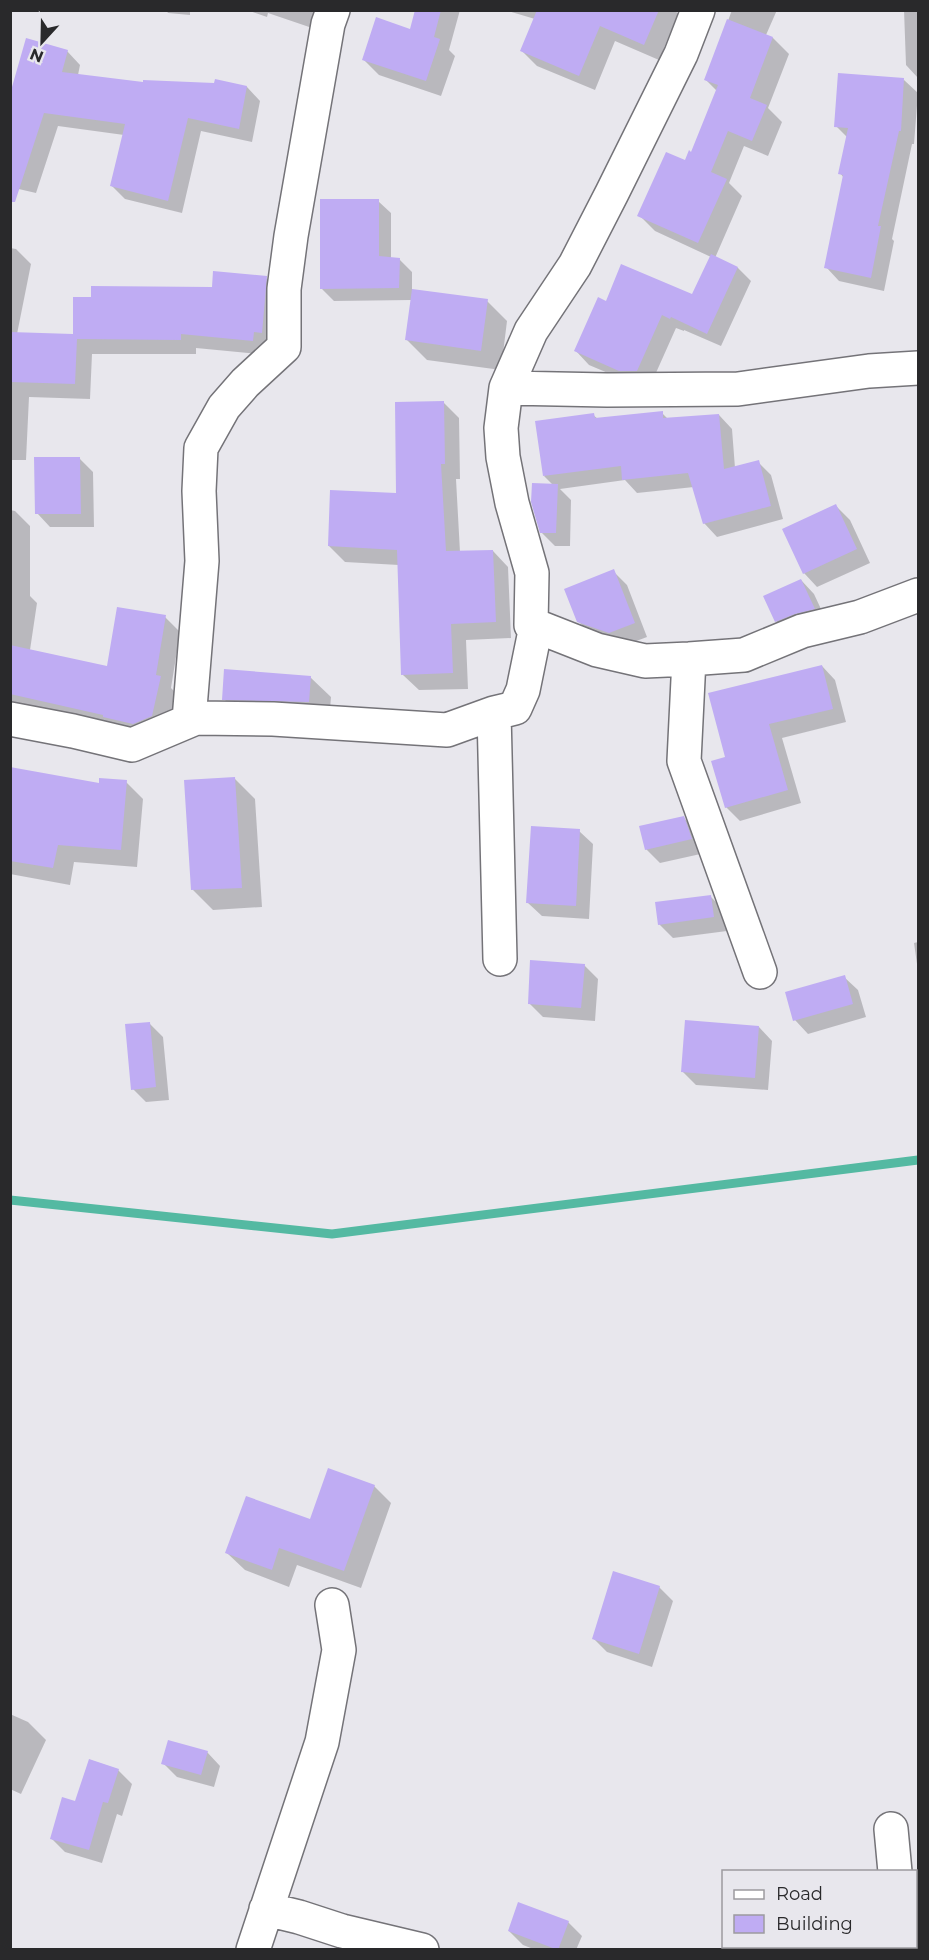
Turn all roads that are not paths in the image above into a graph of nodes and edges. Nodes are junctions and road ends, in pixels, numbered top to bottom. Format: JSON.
{"nodes":[{"id":1,"x":333,"y":10,"type":"edge"},
{"id":2,"x":698,"y":10,"type":"edge"},
{"id":3,"x":918,"y":368,"type":"edge"},
{"id":4,"x":506,"y":388,"type":"junction"},
{"id":5,"x":918,"y":595,"type":"edge"},
{"id":6,"x":536,"y":626,"type":"junction"},
{"id":7,"x":689,"y":659,"type":"junction"},
{"id":8,"x":494,"y":712,"type":"junction"},
{"id":9,"x":196,"y":718,"type":"junction"},
{"id":10,"x":10,"y":719,"type":"edge"},
{"id":11,"x":500,"y":959,"type":"dead end"},
{"id":12,"x":760,"y":972,"type":"dead end"},
{"id":13,"x":332,"y":1605,"type":"dead end"},
{"id":14,"x":891,"y":1828,"type":"dead end"},
{"id":15,"x":895,"y":1870,"type":"edge"},
{"id":16,"x":266,"y":1910,"type":"junction"},
{"id":17,"x":253,"y":1950,"type":"edge"},
{"id":18,"x":422,"y":1950,"type":"edge"}],
"edges":[{"from":1,"to":9,"type":"street"},
{"from":2,"to":4,"type":"street"},
{"from":3,"to":4,"type":"street"},
{"from":4,"to":6,"type":"street"},
{"from":5,"to":7,"type":"street"},
{"from":6,"to":7,"type":"street"},
{"from":6,"to":8,"type":"street"},
{"from":7,"to":12,"type":"street"},
{"from":8,"to":9,"type":"street"},
{"from":8,"to":11,"type":"street"},
{"from":9,"to":10,"type":"street"},
{"from":13,"to":16,"type":"street"},
{"from":14,"to":15,"type":"street"},
{"from":16,"to":17,"type":"street"},
{"from":16,"to":18,"type":"street"}]}
